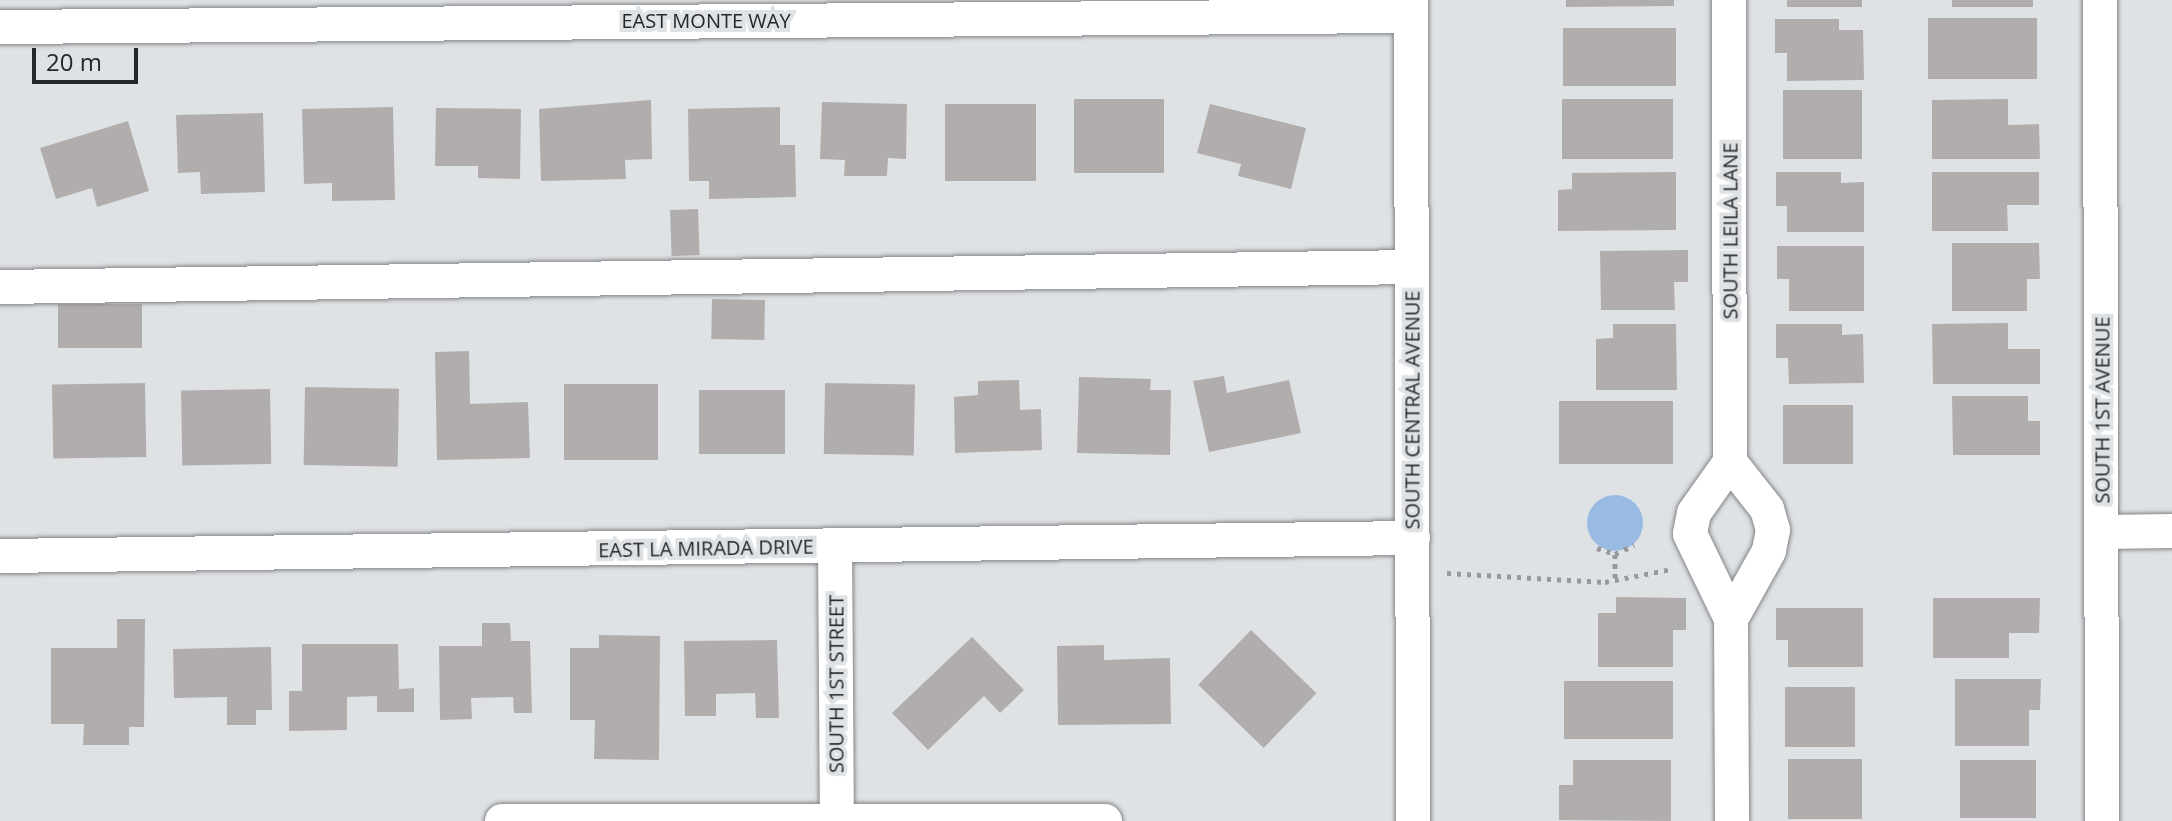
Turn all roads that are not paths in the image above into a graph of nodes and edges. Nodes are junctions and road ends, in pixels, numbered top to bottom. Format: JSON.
{"nodes":[{"id":1,"x":1729,"y":0,"type":"edge"},
{"id":2,"x":2100,"y":0,"type":"edge"},
{"id":3,"x":1411,"y":8,"type":"edge"},
{"id":4,"x":0,"y":27,"type":"edge"},
{"id":5,"x":1412,"y":267,"type":"junction"},
{"id":6,"x":0,"y":287,"type":"edge"},
{"id":7,"x":1730,"y":462,"type":"junction"},
{"id":8,"x":2172,"y":531,"type":"edge"},
{"id":9,"x":2103,"y":532,"type":"junction"},
{"id":10,"x":1413,"y":538,"type":"junction"},
{"id":11,"x":835,"y":546,"type":"junction"},
{"id":12,"x":0,"y":556,"type":"edge"},
{"id":13,"x":1731,"y":619,"type":"junction"},
{"id":14,"x":837,"y":820,"type":"edge"},
{"id":15,"x":502,"y":821,"type":"edge"},
{"id":16,"x":1105,"y":821,"type":"edge"},
{"id":17,"x":1413,"y":821,"type":"edge"},
{"id":18,"x":1732,"y":821,"type":"edge"},
{"id":19,"x":2102,"y":821,"type":"edge"}],
"edges":[{"from":1,"to":7,"type":"street","name":"SOUTH LEILA LANE"},
{"from":2,"to":9,"type":"street","name":"SOUTH 1ST AVENUE"},
{"from":3,"to":4,"type":"street","name":"EAST MONTE WAY"},
{"from":3,"to":5,"type":"street","name":"SOUTH CENTRAL AVENUE"},
{"from":5,"to":6,"type":"street"},
{"from":5,"to":10,"type":"street","name":"SOUTH CENTRAL AVENUE"},
{"from":7,"to":13,"type":"street"},
{"from":7,"to":13,"type":"street"},
{"from":8,"to":9,"type":"street"},
{"from":9,"to":19,"type":"street","name":"SOUTH 1ST AVENUE"},
{"from":10,"to":11,"type":"street","name":"EAST LA MIRADA DRIVE"},
{"from":10,"to":17,"type":"street","name":"SOUTH CENTRAL AVENUE"},
{"from":11,"to":12,"type":"street","name":"EAST LA MIRADA DRIVE"},
{"from":11,"to":14,"type":"street","name":"SOUTH 1ST STREET"},
{"from":13,"to":18,"type":"street"},
{"from":14,"to":15,"type":"street"},
{"from":14,"to":16,"type":"street"}]}
